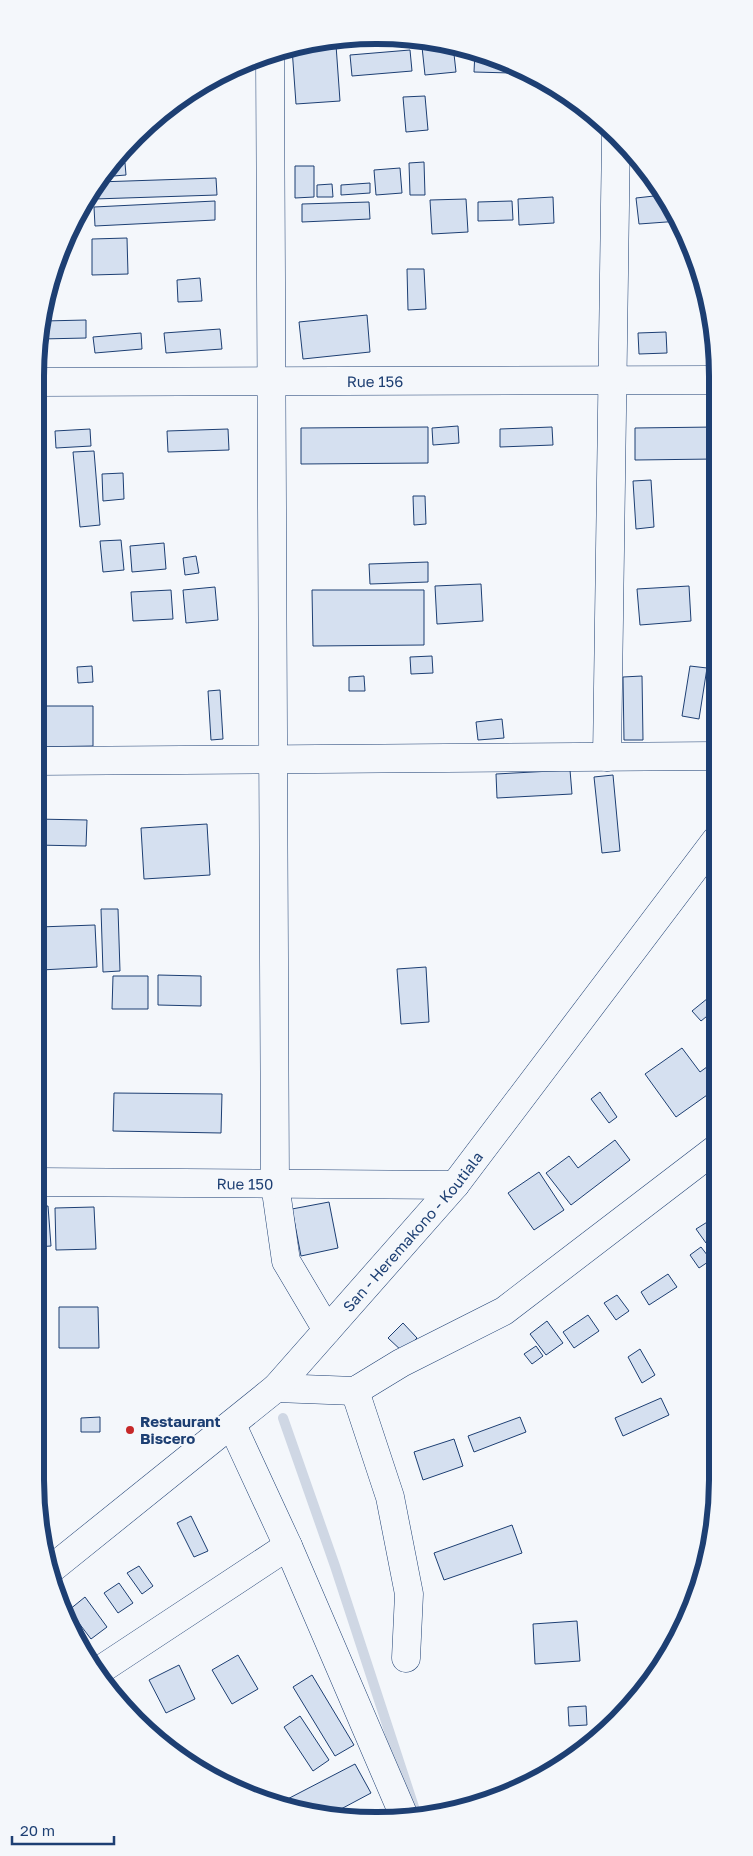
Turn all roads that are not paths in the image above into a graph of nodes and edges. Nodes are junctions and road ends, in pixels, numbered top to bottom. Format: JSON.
{"nodes":[{"id":1,"x":270,"y":61,"type":"edge"},
{"id":2,"x":616,"y":145,"type":"edge"},
{"id":3,"x":613,"y":380,"type":"junction"},
{"id":4,"x":709,"y":380,"type":"edge"},
{"id":5,"x":271,"y":381,"type":"junction"},
{"id":6,"x":44,"y":382,"type":"edge"},
{"id":7,"x":709,"y":756,"type":"edge"},
{"id":8,"x":607,"y":757,"type":"junction"},
{"id":9,"x":274,"y":760,"type":"junction"},
{"id":10,"x":44,"y":761,"type":"edge"},
{"id":11,"x":709,"y":849,"type":"edge"},
{"id":12,"x":709,"y":1154,"type":"edge"},
{"id":13,"x":44,"y":1182,"type":"edge"},
{"id":14,"x":275,"y":1184,"type":"junction"},
{"id":15,"x":455,"y":1185,"type":"junction"},
{"id":16,"x":327,"y":1330,"type":"junction"},
{"id":17,"x":276,"y":1388,"type":"junction"},
{"id":18,"x":356,"y":1391,"type":"junction"},
{"id":19,"x":232,"y":1425,"type":"junction"},
{"id":20,"x":288,"y":1546,"type":"junction"},
{"id":21,"x":55,"y":1566,"type":"edge"},
{"id":22,"x":406,"y":1658,"type":"dead end"},
{"id":23,"x":103,"y":1668,"type":"edge"},
{"id":24,"x":399,"y":1812,"type":"edge"}],
"edges":[{"from":1,"to":5,"type":"street"},
{"from":2,"to":3,"type":"street"},
{"from":3,"to":4,"type":"street","name":"Rue 156"},
{"from":3,"to":5,"type":"street","name":"Rue 156"},
{"from":3,"to":8,"type":"street"},
{"from":5,"to":6,"type":"street","name":"Rue 156"},
{"from":5,"to":9,"type":"street"},
{"from":7,"to":8,"type":"street"},
{"from":8,"to":9,"type":"street"},
{"from":9,"to":10,"type":"street"},
{"from":9,"to":14,"type":"street"},
{"from":11,"to":15,"type":"street","name":"San - Heremakono - Koutiala"},
{"from":12,"to":18,"type":"street"},
{"from":13,"to":14,"type":"street","name":"Rue 150"},
{"from":14,"to":15,"type":"street","name":"Rue 150"},
{"from":14,"to":16,"type":"street"},
{"from":15,"to":16,"type":"street","name":"San - Heremakono - Koutiala"},
{"from":16,"to":17,"type":"street","name":"San - Heremakono - Koutiala"},
{"from":17,"to":18,"type":"street"},
{"from":17,"to":19,"type":"street","name":"San - Heremakono - Koutiala"},
{"from":18,"to":22,"type":"street"},
{"from":19,"to":20,"type":"street"},
{"from":19,"to":21,"type":"street","name":"San - Heremakono - Koutiala"},
{"from":20,"to":23,"type":"street"},
{"from":20,"to":24,"type":"street"}]}
